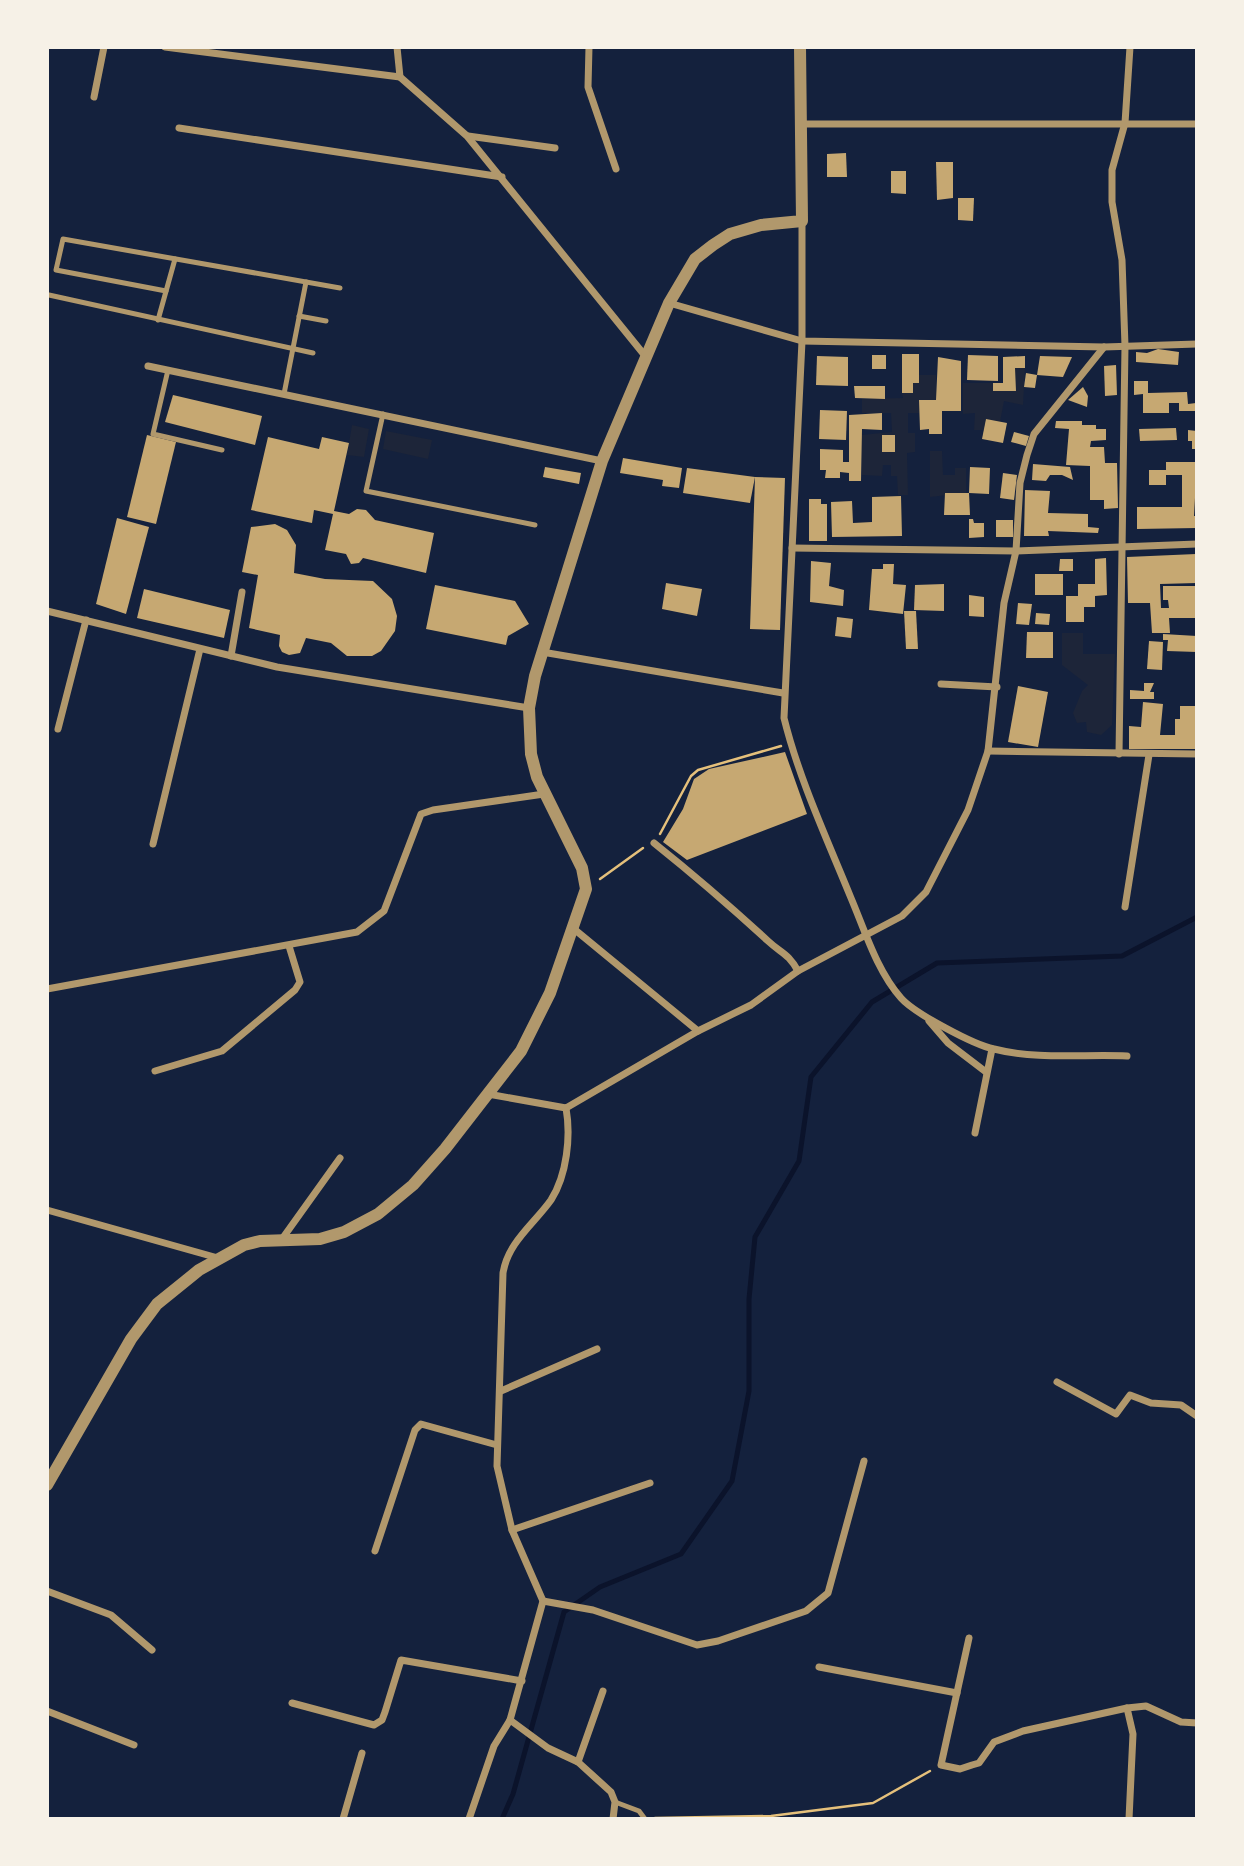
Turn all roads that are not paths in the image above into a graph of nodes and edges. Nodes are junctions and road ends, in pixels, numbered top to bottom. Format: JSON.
{"nodes":[{"id":1,"x":104,"y":47,"type":"edge"},
{"id":2,"x":166,"y":47,"type":"edge"},
{"id":3,"x":397,"y":47,"type":"edge"},
{"id":4,"x":589,"y":47,"type":"edge"},
{"id":5,"x":800,"y":47,"type":"edge"},
{"id":6,"x":1130,"y":47,"type":"edge"},
{"id":7,"x":400,"y":77,"type":"junction"},
{"id":8,"x":94,"y":97,"type":"dead end"},
{"id":9,"x":1125,"y":123,"type":"junction"},
{"id":10,"x":801,"y":124,"type":"junction"},
{"id":11,"x":1197,"y":124,"type":"edge"},
{"id":12,"x":179,"y":128,"type":"dead end"},
{"id":13,"x":467,"y":136,"type":"junction"},
{"id":14,"x":555,"y":148,"type":"dead end"},
{"id":15,"x":616,"y":169,"type":"dead end"},
{"id":16,"x":502,"y":177,"type":"junction"},
{"id":17,"x":802,"y":221,"type":"junction"},
{"id":18,"x":174,"y":260,"type":"junction"},
{"id":19,"x":306,"y":282,"type":"junction"},
{"id":20,"x":340,"y":288,"type":"dead end"},
{"id":21,"x":166,"y":291,"type":"junction"},
{"id":22,"x":48,"y":295,"type":"edge"},
{"id":23,"x":669,"y":303,"type":"junction"},
{"id":24,"x":299,"y":316,"type":"junction"},
{"id":25,"x":158,"y":320,"type":"junction"},
{"id":26,"x":327,"y":321,"type":"dead end"},
{"id":27,"x":802,"y":341,"type":"junction"},
{"id":28,"x":1197,"y":344,"type":"edge"},
{"id":29,"x":1125,"y":346,"type":"junction"},
{"id":30,"x":1104,"y":347,"type":"junction"},
{"id":31,"x":293,"y":349,"type":"junction"},
{"id":32,"x":313,"y":354,"type":"dead end"},
{"id":33,"x":646,"y":358,"type":"junction"},
{"id":34,"x":148,"y":366,"type":"dead end"},
{"id":35,"x":168,"y":370,"type":"junction"},
{"id":36,"x":284,"y":394,"type":"junction"},
{"id":37,"x":383,"y":414,"type":"junction"},
{"id":38,"x":222,"y":450,"type":"dead end"},
{"id":39,"x":602,"y":461,"type":"junction"},
{"id":40,"x":535,"y":525,"type":"dead end"},
{"id":41,"x":1197,"y":544,"type":"edge"},
{"id":42,"x":1121,"y":547,"type":"junction"},
{"id":43,"x":792,"y":548,"type":"junction"},
{"id":44,"x":1016,"y":551,"type":"junction"},
{"id":45,"x":242,"y":592,"type":"dead end"},
{"id":46,"x":47,"y":611,"type":"edge"},
{"id":47,"x":86,"y":620,"type":"junction"},
{"id":48,"x":201,"y":649,"type":"junction"},
{"id":49,"x":542,"y":652,"type":"junction"},
{"id":50,"x":231,"y":656,"type":"junction"},
{"id":51,"x":941,"y":684,"type":"dead end"},
{"id":52,"x":997,"y":687,"type":"junction"},
{"id":53,"x":783,"y":693,"type":"junction"},
{"id":54,"x":529,"y":708,"type":"junction"},
{"id":55,"x":58,"y":729,"type":"dead end"},
{"id":56,"x":989,"y":751,"type":"junction"},
{"id":57,"x":1119,"y":754,"type":"junction"},
{"id":58,"x":1197,"y":754,"type":"edge"},
{"id":59,"x":1149,"y":755,"type":"junction"},
{"id":60,"x":544,"y":794,"type":"junction"},
{"id":61,"x":654,"y":843,"type":"road end"},
{"id":62,"x":153,"y":844,"type":"dead end"},
{"id":63,"x":1125,"y":907,"type":"dead end"},
{"id":64,"x":574,"y":929,"type":"junction"},
{"id":65,"x":867,"y":936,"type":"junction"},
{"id":66,"x":289,"y":946,"type":"junction"},
{"id":67,"x":798,"y":971,"type":"junction"},
{"id":68,"x":47,"y":989,"type":"edge"},
{"id":69,"x":926,"y":1017,"type":"junction"},
{"id":70,"x":698,"y":1031,"type":"junction"},
{"id":71,"x":992,"y":1049,"type":"junction"},
{"id":72,"x":1127,"y":1056,"type":"dead end"},
{"id":73,"x":155,"y":1071,"type":"dead end"},
{"id":74,"x":986,"y":1072,"type":"junction"},
{"id":75,"x":488,"y":1094,"type":"junction"},
{"id":76,"x":566,"y":1108,"type":"junction"},
{"id":77,"x":975,"y":1133,"type":"dead end"},
{"id":78,"x":340,"y":1157,"type":"dead end"},
{"id":79,"x":47,"y":1210,"type":"edge"},
{"id":80,"x":281,"y":1240,"type":"junction"},
{"id":81,"x":218,"y":1258,"type":"junction"},
{"id":82,"x":597,"y":1349,"type":"dead end"},
{"id":83,"x":1057,"y":1382,"type":"dead end"},
{"id":84,"x":502,"y":1391,"type":"junction"},
{"id":85,"x":1197,"y":1416,"type":"edge"},
{"id":86,"x":496,"y":1445,"type":"junction"},
{"id":87,"x":863,"y":1461,"type":"dead end"},
{"id":88,"x":650,"y":1483,"type":"dead end"},
{"id":89,"x":47,"y":1485,"type":"edge"},
{"id":90,"x":513,"y":1530,"type":"junction"},
{"id":91,"x":375,"y":1551,"type":"dead end"},
{"id":92,"x":47,"y":1591,"type":"edge"},
{"id":93,"x":543,"y":1601,"type":"junction"},
{"id":94,"x":969,"y":1638,"type":"dead end"},
{"id":95,"x":152,"y":1650,"type":"dead end"},
{"id":96,"x":819,"y":1667,"type":"dead end"},
{"id":97,"x":522,"y":1681,"type":"junction"},
{"id":98,"x":603,"y":1691,"type":"dead end"},
{"id":99,"x":957,"y":1693,"type":"junction"},
{"id":100,"x":292,"y":1703,"type":"dead end"},
{"id":101,"x":1127,"y":1708,"type":"junction"},
{"id":102,"x":47,"y":1711,"type":"edge"},
{"id":103,"x":510,"y":1720,"type":"junction"},
{"id":104,"x":1197,"y":1723,"type":"edge"},
{"id":105,"x":134,"y":1745,"type":"dead end"},
{"id":106,"x":362,"y":1753,"type":"dead end"},
{"id":107,"x":578,"y":1762,"type":"junction"},
{"id":108,"x":615,"y":1802,"type":"junction"},
{"id":109,"x":645,"y":1818,"type":"edge"},
{"id":110,"x":343,"y":1819,"type":"edge"},
{"id":111,"x":469,"y":1819,"type":"edge"},
{"id":112,"x":613,"y":1819,"type":"edge"},
{"id":113,"x":1129,"y":1819,"type":"edge"}],
"edges":[{"from":1,"to":8,"type":"street"},
{"from":2,"to":7,"type":"street"},
{"from":3,"to":7,"type":"street"},
{"from":4,"to":15,"type":"street"},
{"from":5,"to":10,"type":"street"},
{"from":6,"to":9,"type":"street"},
{"from":7,"to":13,"type":"street"},
{"from":9,"to":10,"type":"street"},
{"from":9,"to":11,"type":"street"},
{"from":9,"to":29,"type":"street"},
{"from":10,"to":17,"type":"street"},
{"from":12,"to":16,"type":"street"},
{"from":13,"to":14,"type":"street"},
{"from":13,"to":16,"type":"street"},
{"from":16,"to":33,"type":"street"},
{"from":17,"to":23,"type":"street"},
{"from":17,"to":27,"type":"street"},
{"from":18,"to":19,"type":"lane"},
{"from":18,"to":21,"type":"lane"},
{"from":18,"to":21,"type":"lane"},
{"from":19,"to":20,"type":"lane"},
{"from":19,"to":24,"type":"lane"},
{"from":21,"to":25,"type":"lane"},
{"from":22,"to":25,"type":"lane"},
{"from":23,"to":27,"type":"street"},
{"from":23,"to":33,"type":"street"},
{"from":24,"to":26,"type":"lane"},
{"from":24,"to":31,"type":"lane"},
{"from":25,"to":31,"type":"lane"},
{"from":27,"to":30,"type":"street"},
{"from":27,"to":43,"type":"street"},
{"from":28,"to":29,"type":"street"},
{"from":29,"to":30,"type":"street"},
{"from":29,"to":42,"type":"street"},
{"from":30,"to":44,"type":"street"},
{"from":31,"to":32,"type":"lane"},
{"from":31,"to":36,"type":"lane"},
{"from":33,"to":39,"type":"street"},
{"from":34,"to":35,"type":"street"},
{"from":35,"to":36,"type":"street"},
{"from":35,"to":38,"type":"lane"},
{"from":36,"to":37,"type":"street"},
{"from":37,"to":39,"type":"street"},
{"from":37,"to":40,"type":"lane"},
{"from":39,"to":49,"type":"street"},
{"from":41,"to":42,"type":"street"},
{"from":42,"to":44,"type":"street"},
{"from":42,"to":57,"type":"street"},
{"from":43,"to":44,"type":"street"},
{"from":43,"to":53,"type":"street"},
{"from":44,"to":52,"type":"street"},
{"from":45,"to":50,"type":"street"},
{"from":46,"to":47,"type":"street"},
{"from":47,"to":48,"type":"street"},
{"from":47,"to":55,"type":"street"},
{"from":48,"to":50,"type":"street"},
{"from":48,"to":62,"type":"street"},
{"from":49,"to":53,"type":"street"},
{"from":49,"to":54,"type":"street"},
{"from":50,"to":54,"type":"street"},
{"from":51,"to":52,"type":"street"},
{"from":52,"to":56,"type":"street"},
{"from":53,"to":65,"type":"street"},
{"from":54,"to":60,"type":"street"},
{"from":56,"to":57,"type":"street"},
{"from":56,"to":65,"type":"street"},
{"from":57,"to":59,"type":"street"},
{"from":58,"to":59,"type":"street"},
{"from":59,"to":63,"type":"street"},
{"from":60,"to":64,"type":"street"},
{"from":60,"to":66,"type":"street"},
{"from":61,"to":67,"type":"street"},
{"from":64,"to":70,"type":"street"},
{"from":64,"to":75,"type":"street"},
{"from":65,"to":67,"type":"street"},
{"from":65,"to":69,"type":"street"},
{"from":66,"to":68,"type":"street"},
{"from":66,"to":73,"type":"street"},
{"from":67,"to":70,"type":"street"},
{"from":69,"to":71,"type":"street"},
{"from":69,"to":74,"type":"street"},
{"from":70,"to":76,"type":"street"},
{"from":71,"to":72,"type":"street"},
{"from":71,"to":74,"type":"street"},
{"from":74,"to":77,"type":"street"},
{"from":75,"to":76,"type":"street"},
{"from":75,"to":80,"type":"street"},
{"from":76,"to":84,"type":"street"},
{"from":78,"to":80,"type":"street"},
{"from":79,"to":81,"type":"street"},
{"from":80,"to":81,"type":"street"},
{"from":81,"to":89,"type":"street"},
{"from":82,"to":84,"type":"street"},
{"from":83,"to":85,"type":"street"},
{"from":84,"to":86,"type":"street"},
{"from":86,"to":90,"type":"street"},
{"from":86,"to":91,"type":"street"},
{"from":87,"to":93,"type":"street"},
{"from":88,"to":90,"type":"street"},
{"from":90,"to":93,"type":"street"},
{"from":92,"to":95,"type":"street"},
{"from":93,"to":97,"type":"street"},
{"from":94,"to":99,"type":"street"},
{"from":96,"to":99,"type":"street"},
{"from":97,"to":100,"type":"street"},
{"from":97,"to":103,"type":"street"},
{"from":98,"to":107,"type":"street"},
{"from":99,"to":101,"type":"street"},
{"from":101,"to":104,"type":"street"},
{"from":101,"to":113,"type":"street"},
{"from":102,"to":105,"type":"street"},
{"from":103,"to":107,"type":"street"},
{"from":103,"to":111,"type":"street"},
{"from":106,"to":110,"type":"street"},
{"from":107,"to":108,"type":"street"},
{"from":108,"to":109,"type":"lane"},
{"from":108,"to":112,"type":"street"}]}
